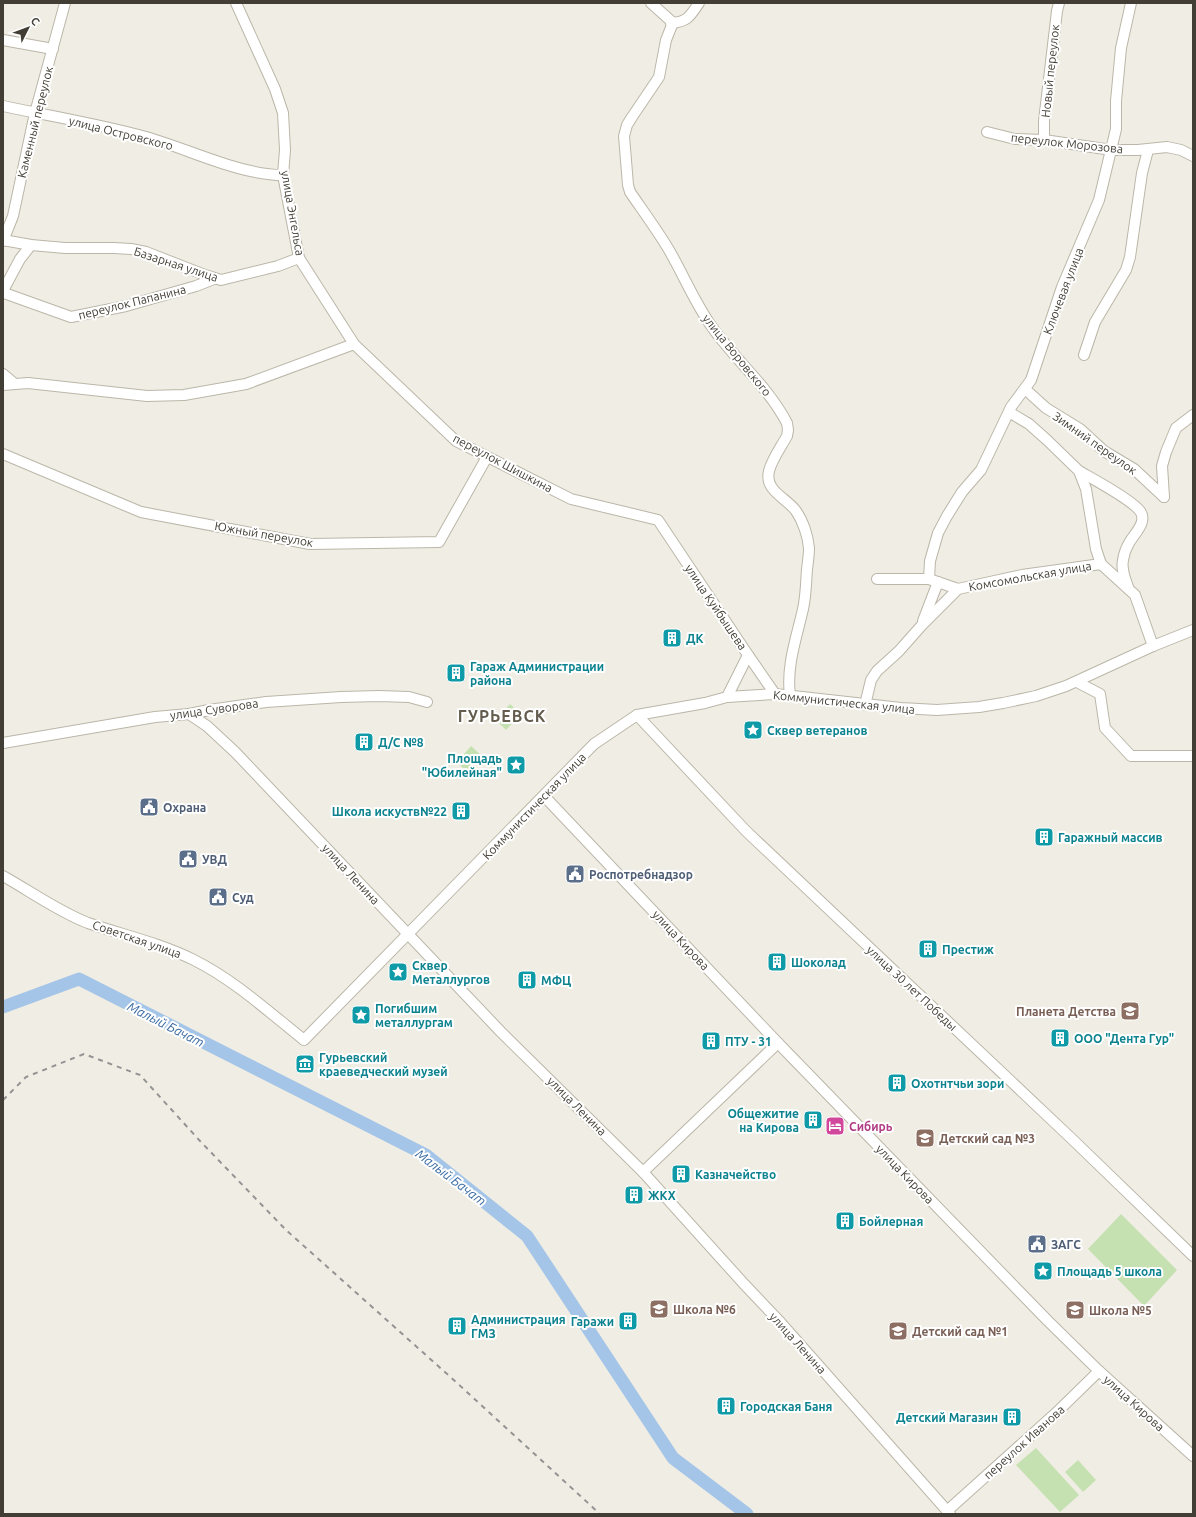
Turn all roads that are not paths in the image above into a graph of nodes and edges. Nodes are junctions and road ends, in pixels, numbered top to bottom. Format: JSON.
{"nodes":[{"id":1,"x":65,"y":3,"type":"edge"},
{"id":2,"x":236,"y":3,"type":"edge"},
{"id":3,"x":651,"y":3,"type":"edge"},
{"id":4,"x":699,"y":3,"type":"edge"},
{"id":5,"x":1059,"y":3,"type":"edge"},
{"id":6,"x":1130,"y":3,"type":"edge"},
{"id":7,"x":671,"y":23,"type":"junction"},
{"id":8,"x":3,"y":40,"type":"edge"},
{"id":9,"x":53,"y":49,"type":"junction"},
{"id":10,"x":3,"y":106,"type":"edge"},
{"id":11,"x":35,"y":113,"type":"junction"},
{"id":12,"x":987,"y":132,"type":"dead end"},
{"id":13,"x":1044,"y":140,"type":"junction"},
{"id":14,"x":1112,"y":150,"type":"junction"},
{"id":15,"x":1148,"y":150,"type":"junction"},
{"id":16,"x":1193,"y":156,"type":"edge"},
{"id":17,"x":283,"y":175,"type":"junction"},
{"id":18,"x":3,"y":240,"type":"edge"},
{"id":19,"x":31,"y":245,"type":"junction"},
{"id":20,"x":299,"y":258,"type":"junction"},
{"id":21,"x":3,"y":270,"type":"edge"},
{"id":22,"x":214,"y":279,"type":"junction"},
{"id":23,"x":4,"y":292,"type":"edge"},
{"id":24,"x":354,"y":344,"type":"junction"},
{"id":25,"x":1084,"y":355,"type":"dead end"},
{"id":26,"x":3,"y":374,"type":"edge"},
{"id":27,"x":3,"y":384,"type":"edge"},
{"id":28,"x":15,"y":384,"type":"junction"},
{"id":29,"x":1025,"y":389,"type":"junction"},
{"id":30,"x":1009,"y":412,"type":"junction"},
{"id":31,"x":1193,"y":415,"type":"edge"},
{"id":32,"x":3,"y":454,"type":"edge"},
{"id":33,"x":488,"y":457,"type":"junction"},
{"id":34,"x":1078,"y":471,"type":"junction"},
{"id":35,"x":658,"y":520,"type":"joint"},
{"id":36,"x":1101,"y":564,"type":"junction"},
{"id":37,"x":877,"y":579,"type":"dead end"},
{"id":38,"x":934,"y":580,"type":"junction"},
{"id":39,"x":1128,"y":588,"type":"junction"},
{"id":40,"x":958,"y":589,"type":"junction"},
{"id":41,"x":922,"y":625,"type":"junction"},
{"id":42,"x":1193,"y":630,"type":"edge"},
{"id":43,"x":1153,"y":646,"type":"junction"},
{"id":44,"x":748,"y":654,"type":"junction"},
{"id":45,"x":1077,"y":682,"type":"junction"},
{"id":46,"x":775,"y":694,"type":"junction"},
{"id":47,"x":790,"y":695,"type":"junction"},
{"id":48,"x":727,"y":697,"type":"junction"},
{"id":49,"x":427,"y":702,"type":"dead end"},
{"id":50,"x":865,"y":705,"type":"junction"},
{"id":51,"x":189,"y":714,"type":"junction"},
{"id":52,"x":637,"y":715,"type":"junction"},
{"id":53,"x":3,"y":743,"type":"edge"},
{"id":54,"x":1193,"y":756,"type":"edge"},
{"id":55,"x":544,"y":796,"type":"junction"},
{"id":56,"x":3,"y":876,"type":"edge"},
{"id":57,"x":408,"y":934,"type":"junction"},
{"id":58,"x":304,"y":1040,"type":"joint"},
{"id":59,"x":778,"y":1043,"type":"junction"},
{"id":60,"x":643,"y":1172,"type":"junction"},
{"id":61,"x":1193,"y":1256,"type":"edge"},
{"id":62,"x":1099,"y":1371,"type":"junction"},
{"id":63,"x":1193,"y":1456,"type":"edge"},
{"id":64,"x":948,"y":1512,"type":"edge"}],
"edges":[{"from":1,"to":9,"type":"street","name":"Каменный переулок"},
{"from":2,"to":17,"type":"street","name":"улица Энгельса"},
{"from":3,"to":7,"type":"street"},
{"from":4,"to":7,"type":"street"},
{"from":5,"to":13,"type":"street","name":"Новый переулок"},
{"from":6,"to":14,"type":"street","name":"Ключевая улица"},
{"from":7,"to":47,"type":"street","name":"улица Воровского"},
{"from":8,"to":9,"type":"street"},
{"from":9,"to":11,"type":"street","name":"Каменный переулок"},
{"from":10,"to":11,"type":"street","name":"улица Островского"},
{"from":11,"to":17,"type":"street","name":"улица Островского"},
{"from":11,"to":18,"type":"street","name":"Каменный переулок"},
{"from":12,"to":13,"type":"street","name":"переулок Морозова"},
{"from":13,"to":14,"type":"street","name":"переулок Морозова"},
{"from":14,"to":15,"type":"street","name":"переулок Морозова"},
{"from":14,"to":29,"type":"street","name":"Ключевая улица"},
{"from":15,"to":16,"type":"street","name":"переулок Морозова"},
{"from":15,"to":25,"type":"street"},
{"from":17,"to":20,"type":"street","name":"улица Энгельса"},
{"from":18,"to":19,"type":"street","name":"Базарная улица"},
{"from":19,"to":22,"type":"street","name":"Базарная улица"},
{"from":19,"to":23,"type":"street"},
{"from":20,"to":22,"type":"street","name":"Базарная улица"},
{"from":20,"to":24,"type":"street","name":"улица Энгельса"},
{"from":21,"to":23,"type":"street"},
{"from":22,"to":23,"type":"street","name":"переулок Папанина"},
{"from":24,"to":28,"type":"street"},
{"from":24,"to":33,"type":"street","name":"переулок Шишкина"},
{"from":26,"to":28,"type":"street"},
{"from":27,"to":28,"type":"street"},
{"from":29,"to":30,"type":"street","name":"Ключевая улица"},
{"from":29,"to":31,"type":"street","name":"Зимний переулок"},
{"from":30,"to":34,"type":"street"},
{"from":30,"to":38,"type":"street","name":"Ключевая улица"},
{"from":32,"to":33,"type":"street","name":"Южный переулок"},
{"from":33,"to":35,"type":"street","name":"переулок Шишкина"},
{"from":34,"to":36,"type":"street"},
{"from":34,"to":39,"type":"street"},
{"from":35,"to":44,"type":"street","name":"улица Куйбышева"},
{"from":36,"to":39,"type":"street"},
{"from":36,"to":40,"type":"street","name":"Комсомольская улица"},
{"from":37,"to":38,"type":"street","name":"Комсомольская улица"},
{"from":38,"to":40,"type":"street","name":"Комсомольская улица"},
{"from":38,"to":41,"type":"street","name":"Комсомольская улица"},
{"from":39,"to":43,"type":"street"},
{"from":40,"to":41,"type":"street","name":"Комсомольская улица"},
{"from":41,"to":50,"type":"street","name":"Комсомольская улица"},
{"from":42,"to":43,"type":"street","name":"Коммунистическая улица"},
{"from":43,"to":45,"type":"street","name":"Коммунистическая улица"},
{"from":44,"to":46,"type":"street"},
{"from":44,"to":48,"type":"street","name":"улица Куйбышева"},
{"from":45,"to":50,"type":"street","name":"Коммунистическая улица"},
{"from":45,"to":54,"type":"street"},
{"from":46,"to":47,"type":"street","name":"Коммунистическая улица"},
{"from":46,"to":48,"type":"street","name":"Коммунистическая улица"},
{"from":47,"to":50,"type":"street","name":"Коммунистическая улица"},
{"from":48,"to":52,"type":"street","name":"Коммунистическая улица"},
{"from":49,"to":51,"type":"street","name":"улица Суворова"},
{"from":51,"to":53,"type":"street","name":"улица Суворова"},
{"from":51,"to":57,"type":"street","name":"улица Ленина"},
{"from":52,"to":55,"type":"street","name":"Коммунистическая улица"},
{"from":52,"to":61,"type":"street","name":"улица 30 лет Победы"},
{"from":55,"to":57,"type":"street","name":"Коммунистическая улица"},
{"from":55,"to":59,"type":"street","name":"улица Кирова"},
{"from":56,"to":58,"type":"street","name":"Советская улица"},
{"from":57,"to":58,"type":"street","name":"Коммунистическая улица"},
{"from":57,"to":60,"type":"street","name":"улица Ленина"},
{"from":59,"to":60,"type":"street"},
{"from":59,"to":62,"type":"street","name":"улица Кирова"},
{"from":60,"to":64,"type":"street","name":"улица Ленина"},
{"from":62,"to":63,"type":"street","name":"улица Кирова"},
{"from":62,"to":64,"type":"street","name":"переулок Иванова"}]}
